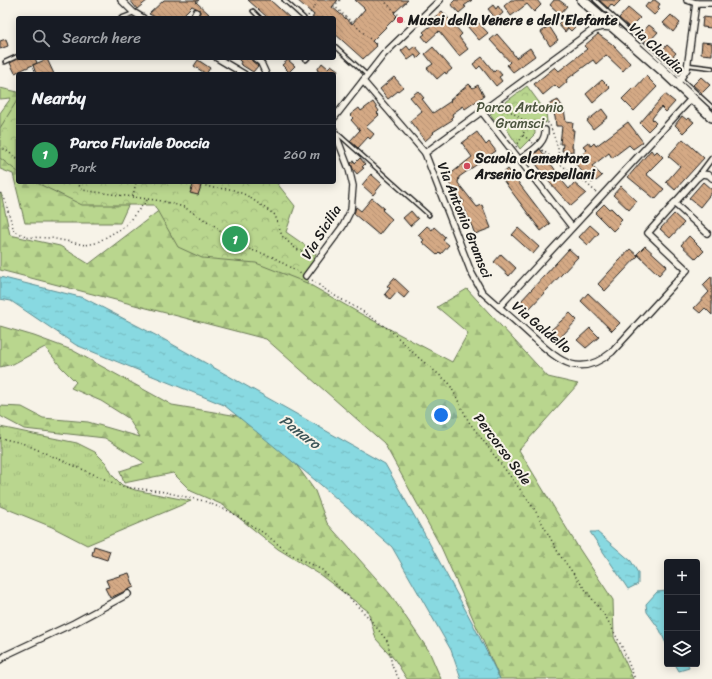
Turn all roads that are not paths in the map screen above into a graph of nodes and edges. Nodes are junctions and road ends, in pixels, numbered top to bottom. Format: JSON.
{"nodes":[{"id":1,"x":122,"y":0,"type":"edge"},
{"id":2,"x":284,"y":0,"type":"edge"},
{"id":3,"x":582,"y":0,"type":"edge"},
{"id":4,"x":594,"y":0,"type":"edge"},
{"id":5,"x":687,"y":0,"type":"edge"},
{"id":6,"x":436,"y":1,"type":"edge"},
{"id":7,"x":696,"y":3,"type":"junction"},
{"id":8,"x":712,"y":3,"type":"edge"},
{"id":9,"x":253,"y":11,"type":"dead end"},
{"id":10,"x":196,"y":12,"type":"dead end"},
{"id":11,"x":134,"y":13,"type":"junction"},
{"id":12,"x":598,"y":14,"type":"junction"},
{"id":13,"x":126,"y":16,"type":"edge"},
{"id":14,"x":139,"y":16,"type":"edge"},
{"id":15,"x":194,"y":16,"type":"edge"},
{"id":16,"x":258,"y":16,"type":"edge"},
{"id":17,"x":303,"y":16,"type":"edge"},
{"id":18,"x":613,"y":28,"type":"junction"},
{"id":19,"x":594,"y":29,"type":"junction"},
{"id":20,"x":336,"y":47,"type":"edge"},
{"id":21,"x":16,"y":57,"type":"edge"},
{"id":22,"x":220,"y":60,"type":"edge"},
{"id":23,"x":258,"y":60,"type":"edge"},
{"id":24,"x":5,"y":62,"type":"dead end"},
{"id":25,"x":688,"y":65,"type":"junction"},
{"id":26,"x":712,"y":68,"type":"edge"},
{"id":27,"x":241,"y":72,"type":"edge"},
{"id":28,"x":265,"y":72,"type":"edge"},
{"id":29,"x":367,"y":75,"type":"junction"},
{"id":30,"x":363,"y":81,"type":"junction"},
{"id":31,"x":679,"y":81,"type":"junction"},
{"id":32,"x":691,"y":99,"type":"junction"},
{"id":33,"x":712,"y":107,"type":"edge"},
{"id":34,"x":482,"y":112,"type":"junction"},
{"id":35,"x":336,"y":115,"type":"edge"},
{"id":36,"x":712,"y":117,"type":"edge"},
{"id":37,"x":545,"y":130,"type":"dead end"},
{"id":38,"x":336,"y":133,"type":"edge"},
{"id":39,"x":336,"y":136,"type":"edge"},
{"id":40,"x":425,"y":153,"type":"junction"},
{"id":41,"x":712,"y":158,"type":"edge"},
{"id":42,"x":520,"y":160,"type":"junction"},
{"id":43,"x":712,"y":178,"type":"edge"},
{"id":44,"x":696,"y":180,"type":"junction"},
{"id":45,"x":674,"y":203,"type":"junction"},
{"id":46,"x":429,"y":215,"type":"dead end"},
{"id":47,"x":572,"y":227,"type":"junction"},
{"id":48,"x":707,"y":233,"type":"dead end"},
{"id":49,"x":306,"y":276,"type":"road end"},
{"id":50,"x":499,"y":306,"type":"junction"},
{"id":51,"x":128,"y":594,"type":"dead end"},
{"id":52,"x":0,"y":660,"type":"edge"}],
"edges":[{"from":1,"to":11,"type":"street"},
{"from":2,"to":17,"type":"lane"},
{"from":3,"to":12,"type":"main road","name":"Via Claudia"},
{"from":4,"to":31,"type":"lane"},
{"from":5,"to":7,"type":"street"},
{"from":6,"to":29,"type":"street"},
{"from":7,"to":8,"type":"street"},
{"from":7,"to":25,"type":"street"},
{"from":9,"to":16,"type":"lane"},
{"from":10,"to":15,"type":"street"},
{"from":11,"to":13,"type":"lane"},
{"from":11,"to":14,"type":"street"},
{"from":12,"to":18,"type":"main road","name":"Via Claudia"},
{"from":12,"to":19,"type":"street"},
{"from":18,"to":19,"type":"street"},
{"from":18,"to":31,"type":"main road","name":"Via Claudia"},
{"from":19,"to":34,"type":"street","name":"Via Antonio Gramsci"},
{"from":20,"to":29,"type":"lane"},
{"from":21,"to":24,"type":"lane"},
{"from":22,"to":27,"type":"street"},
{"from":23,"to":28,"type":"street"},
{"from":25,"to":26,"type":"lane"},
{"from":25,"to":31,"type":"street"},
{"from":29,"to":30,"type":"street"},
{"from":30,"to":35,"type":"street"},
{"from":30,"to":40,"type":"street"},
{"from":31,"to":32,"type":"main road","name":"Via Claudia"},
{"from":31,"to":33,"type":"lane"},
{"from":32,"to":36,"type":"main road","name":"Via Claudia"},
{"from":32,"to":47,"type":"street","name":"Via Galdello"},
{"from":34,"to":40,"type":"street","name":"Via Antonio Gramsci"},
{"from":34,"to":42,"type":"street"},
{"from":37,"to":42,"type":"street"},
{"from":38,"to":46,"type":"lane"},
{"from":39,"to":49,"type":"street","name":"Via Sicilia"},
{"from":40,"to":50,"type":"street","name":"Via Antonio Gramsci"},
{"from":41,"to":44,"type":"street","name":"Via Galdello"},
{"from":42,"to":47,"type":"street"},
{"from":43,"to":44,"type":"street"},
{"from":44,"to":45,"type":"street","name":"Via Galdello"},
{"from":45,"to":48,"type":"street"},
{"from":45,"to":50,"type":"street","name":"Via Galdello"},
{"from":47,"to":50,"type":"street","name":"Via Galdello"},
{"from":51,"to":52,"type":"street"}]}
